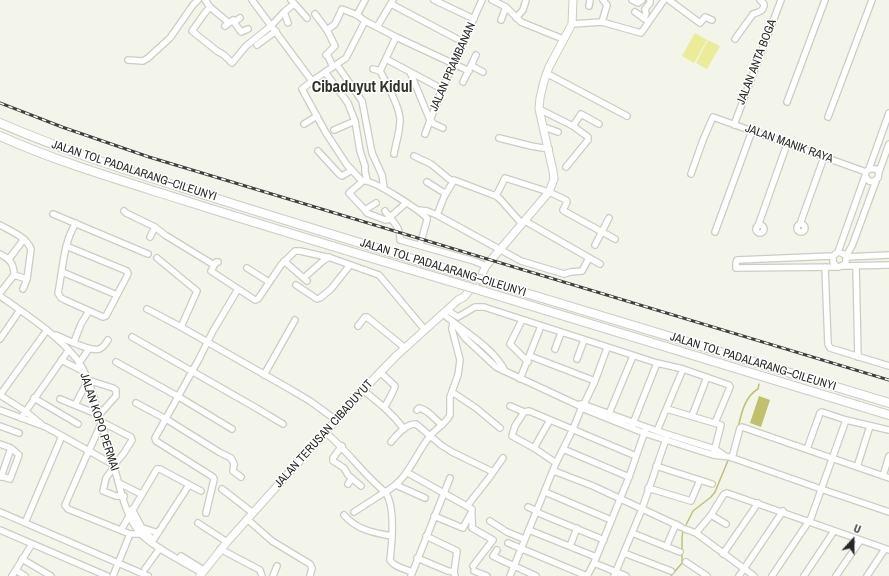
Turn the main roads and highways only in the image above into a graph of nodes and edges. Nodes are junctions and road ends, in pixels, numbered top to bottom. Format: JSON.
{"nodes":[{"id":1,"x":572,"y":0,"type":"edge"},
{"id":2,"x":0,"y":123,"type":"edge"},
{"id":3,"x":0,"y":136,"type":"edge"},
{"id":4,"x":889,"y":403,"type":"edge"},
{"id":5,"x":889,"y":415,"type":"edge"},
{"id":6,"x":202,"y":573,"type":"edge"}],
"edges":[{"from":1,"to":6,"type":"main road","name":"JALAN TERUSAN CIBADUYUT"},
{"from":2,"to":4,"type":"highway","name":"JALAN TOL PADALARANG–CILEUNYI","bridge":true},
{"from":3,"to":5,"type":"highway","name":"JALAN TOL PADALARANG–CILEUNYI","bridge":true}]}
